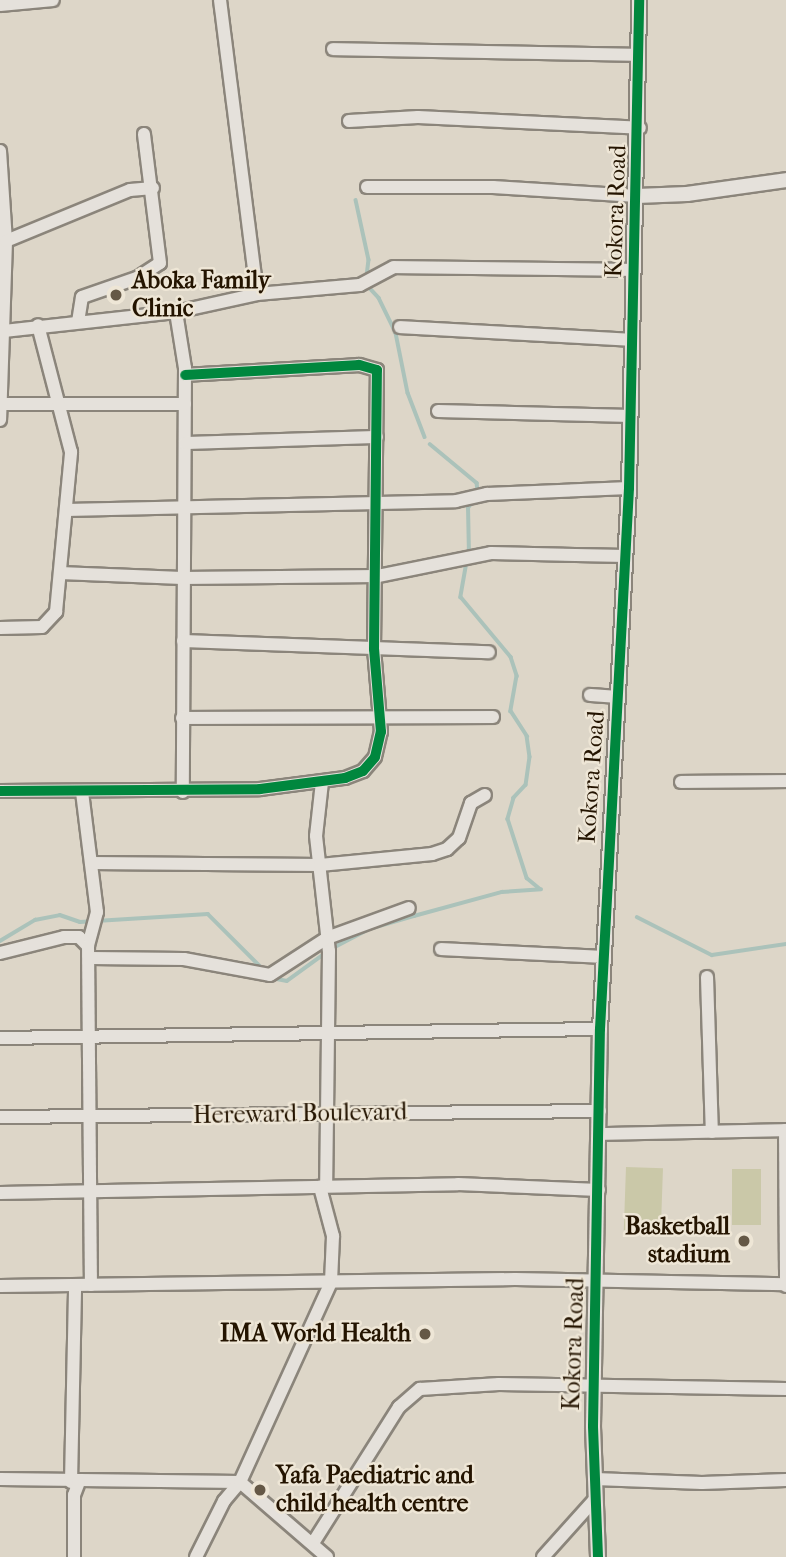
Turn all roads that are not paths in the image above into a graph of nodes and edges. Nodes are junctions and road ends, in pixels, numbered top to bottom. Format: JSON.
{"nodes":[{"id":1,"x":53,"y":0,"type":"edge"},
{"id":2,"x":220,"y":0,"type":"edge"},
{"id":3,"x":639,"y":0,"type":"edge"},
{"id":4,"x":0,"y":5,"type":"edge"},
{"id":5,"x":333,"y":49,"type":"dead end"},
{"id":6,"x":639,"y":55,"type":"junction"},
{"id":7,"x":349,"y":121,"type":"dead end"},
{"id":8,"x":640,"y":128,"type":"junction"},
{"id":9,"x":144,"y":134,"type":"dead end"},
{"id":10,"x":0,"y":151,"type":"edge"},
{"id":11,"x":786,"y":180,"type":"edge"},
{"id":12,"x":367,"y":187,"type":"dead end"},
{"id":13,"x":153,"y":188,"type":"junction"},
{"id":14,"x":637,"y":196,"type":"junction"},
{"id":15,"x":6,"y":241,"type":"junction"},
{"id":16,"x":635,"y":270,"type":"junction"},
{"id":17,"x":257,"y":295,"type":"junction"},
{"id":18,"x":176,"y":312,"type":"junction"},
{"id":19,"x":78,"y":322,"type":"junction"},
{"id":20,"x":38,"y":325,"type":"junction"},
{"id":21,"x":400,"y":327,"type":"dead end"},
{"id":22,"x":4,"y":331,"type":"junction"},
{"id":23,"x":633,"y":340,"type":"junction"},
{"id":24,"x":185,"y":375,"type":"junction"},
{"id":25,"x":60,"y":401,"type":"junction"},
{"id":26,"x":1,"y":404,"type":"edge"},
{"id":27,"x":185,"y":404,"type":"junction"},
{"id":28,"x":438,"y":411,"type":"dead end"},
{"id":29,"x":631,"y":416,"type":"junction"},
{"id":30,"x":0,"y":420,"type":"edge"},
{"id":31,"x":377,"y":437,"type":"junction"},
{"id":32,"x":185,"y":443,"type":"junction"},
{"id":33,"x":629,"y":488,"type":"junction"},
{"id":34,"x":376,"y":503,"type":"junction"},
{"id":35,"x":183,"y":507,"type":"junction"},
{"id":36,"x":66,"y":510,"type":"junction"},
{"id":37,"x":626,"y":556,"type":"junction"},
{"id":38,"x":60,"y":573,"type":"junction"},
{"id":39,"x":378,"y":576,"type":"junction"},
{"id":40,"x":183,"y":578,"type":"junction"},
{"id":41,"x":0,"y":628,"type":"edge"},
{"id":42,"x":183,"y":641,"type":"junction"},
{"id":43,"x":374,"y":649,"type":"junction"},
{"id":44,"x":489,"y":652,"type":"dead end"},
{"id":45,"x":590,"y":695,"type":"dead end"},
{"id":46,"x":619,"y":697,"type":"junction"},
{"id":47,"x":380,"y":716,"type":"junction"},
{"id":48,"x":494,"y":717,"type":"dead end"},
{"id":49,"x":182,"y":718,"type":"junction"},
{"id":50,"x":786,"y":781,"type":"edge"},
{"id":51,"x":322,"y":782,"type":"junction"},
{"id":52,"x":681,"y":782,"type":"dead end"},
{"id":53,"x":0,"y":791,"type":"edge"},
{"id":54,"x":82,"y":792,"type":"junction"},
{"id":55,"x":183,"y":792,"type":"junction"},
{"id":56,"x":485,"y":795,"type":"dead end"},
{"id":57,"x":91,"y":863,"type":"junction"},
{"id":58,"x":320,"y":865,"type":"junction"},
{"id":59,"x":409,"y":908,"type":"dead end"},
{"id":60,"x":327,"y":938,"type":"junction"},
{"id":61,"x":441,"y":949,"type":"dead end"},
{"id":62,"x":90,"y":952,"type":"junction"},
{"id":63,"x":0,"y":953,"type":"edge"},
{"id":64,"x":604,"y":957,"type":"junction"},
{"id":65,"x":707,"y":977,"type":"dead end"},
{"id":66,"x":600,"y":1029,"type":"junction"},
{"id":67,"x":327,"y":1035,"type":"junction"},
{"id":68,"x":0,"y":1038,"type":"edge"},
{"id":69,"x":91,"y":1040,"type":"junction"},
{"id":70,"x":600,"y":1111,"type":"junction"},
{"id":71,"x":326,"y":1113,"type":"junction"},
{"id":72,"x":92,"y":1116,"type":"junction"},
{"id":73,"x":0,"y":1117,"type":"edge"},
{"id":74,"x":785,"y":1130,"type":"edge"},
{"id":75,"x":712,"y":1132,"type":"junction"},
{"id":76,"x":601,"y":1134,"type":"junction"},
{"id":77,"x":323,"y":1186,"type":"junction"},
{"id":78,"x":599,"y":1190,"type":"junction"},
{"id":79,"x":89,"y":1192,"type":"junction"},
{"id":80,"x":0,"y":1193,"type":"edge"},
{"id":81,"x":597,"y":1281,"type":"junction"},
{"id":82,"x":331,"y":1282,"type":"junction"},
{"id":83,"x":786,"y":1284,"type":"edge"},
{"id":84,"x":75,"y":1285,"type":"junction"},
{"id":85,"x":91,"y":1285,"type":"junction"},
{"id":86,"x":0,"y":1286,"type":"edge"},
{"id":87,"x":594,"y":1385,"type":"junction"},
{"id":88,"x":786,"y":1389,"type":"edge"},
{"id":89,"x":0,"y":1479,"type":"edge"},
{"id":90,"x":595,"y":1479,"type":"junction"},
{"id":91,"x":786,"y":1480,"type":"edge"},
{"id":92,"x":75,"y":1482,"type":"junction"},
{"id":93,"x":240,"y":1482,"type":"junction"},
{"id":94,"x":595,"y":1499,"type":"junction"},
{"id":95,"x":313,"y":1543,"type":"junction"},
{"id":96,"x":74,"y":1557,"type":"edge"},
{"id":97,"x":196,"y":1557,"type":"edge"},
{"id":98,"x":327,"y":1557,"type":"edge"},
{"id":99,"x":543,"y":1557,"type":"edge"},
{"id":100,"x":598,"y":1557,"type":"edge"}],
"edges":[{"from":1,"to":4,"type":"street"},
{"from":2,"to":17,"type":"street"},
{"from":3,"to":6,"type":"street","name":"Kokora Road"},
{"from":5,"to":6,"type":"street"},
{"from":6,"to":8,"type":"street","name":"Kokora Road"},
{"from":7,"to":8,"type":"street"},
{"from":8,"to":14,"type":"street","name":"Kokora Road"},
{"from":9,"to":13,"type":"street"},
{"from":10,"to":15,"type":"street"},
{"from":11,"to":14,"type":"street"},
{"from":12,"to":14,"type":"street"},
{"from":13,"to":15,"type":"street"},
{"from":13,"to":19,"type":"street"},
{"from":14,"to":16,"type":"street","name":"Kokora Road"},
{"from":15,"to":22,"type":"street"},
{"from":16,"to":17,"type":"street"},
{"from":16,"to":23,"type":"street","name":"Kokora Road"},
{"from":17,"to":18,"type":"street"},
{"from":18,"to":19,"type":"street"},
{"from":18,"to":24,"type":"street"},
{"from":19,"to":20,"type":"street"},
{"from":20,"to":22,"type":"street"},
{"from":20,"to":25,"type":"street"},
{"from":21,"to":23,"type":"street"},
{"from":22,"to":26,"type":"street"},
{"from":23,"to":29,"type":"street","name":"Kokora Road"},
{"from":24,"to":27,"type":"street"},
{"from":24,"to":31,"type":"street"},
{"from":25,"to":26,"type":"street"},
{"from":25,"to":27,"type":"street"},
{"from":25,"to":36,"type":"street"},
{"from":26,"to":30,"type":"street"},
{"from":27,"to":32,"type":"street"},
{"from":28,"to":29,"type":"street"},
{"from":29,"to":33,"type":"street","name":"Kokora Road"},
{"from":31,"to":32,"type":"street"},
{"from":31,"to":34,"type":"street"},
{"from":32,"to":35,"type":"street"},
{"from":33,"to":34,"type":"street"},
{"from":33,"to":37,"type":"street","name":"Kokora Road"},
{"from":34,"to":35,"type":"street"},
{"from":34,"to":39,"type":"street"},
{"from":35,"to":36,"type":"street"},
{"from":35,"to":40,"type":"street"},
{"from":36,"to":38,"type":"street"},
{"from":37,"to":39,"type":"street"},
{"from":37,"to":46,"type":"street","name":"Kokora Road"},
{"from":38,"to":40,"type":"street"},
{"from":38,"to":41,"type":"street"},
{"from":39,"to":40,"type":"street"},
{"from":39,"to":43,"type":"street"},
{"from":40,"to":42,"type":"street"},
{"from":42,"to":43,"type":"street"},
{"from":42,"to":49,"type":"street"},
{"from":43,"to":44,"type":"street"},
{"from":43,"to":47,"type":"street"},
{"from":45,"to":46,"type":"street"},
{"from":46,"to":64,"type":"street","name":"Kokora Road"},
{"from":47,"to":48,"type":"street"},
{"from":47,"to":49,"type":"street"},
{"from":47,"to":51,"type":"street"},
{"from":49,"to":55,"type":"street"},
{"from":50,"to":52,"type":"street"},
{"from":51,"to":55,"type":"street"},
{"from":51,"to":58,"type":"street"},
{"from":53,"to":54,"type":"street"},
{"from":54,"to":55,"type":"street"},
{"from":54,"to":57,"type":"street"},
{"from":56,"to":58,"type":"street"},
{"from":57,"to":58,"type":"street"},
{"from":57,"to":62,"type":"street"},
{"from":58,"to":60,"type":"street"},
{"from":59,"to":60,"type":"street"},
{"from":60,"to":62,"type":"street"},
{"from":60,"to":67,"type":"street"},
{"from":61,"to":64,"type":"street"},
{"from":62,"to":63,"type":"street"},
{"from":62,"to":69,"type":"street"},
{"from":64,"to":66,"type":"street","name":"Kokora Road"},
{"from":65,"to":75,"type":"street"},
{"from":66,"to":67,"type":"street"},
{"from":66,"to":70,"type":"street","name":"Kokora Road"},
{"from":67,"to":69,"type":"street"},
{"from":67,"to":71,"type":"street"},
{"from":68,"to":69,"type":"street"},
{"from":69,"to":72,"type":"street"},
{"from":70,"to":71,"type":"street","name":"Hereward Boulevard"},
{"from":70,"to":76,"type":"street","name":"Kokora Road"},
{"from":71,"to":72,"type":"street","name":"Hereward Boulevard"},
{"from":71,"to":77,"type":"street"},
{"from":72,"to":73,"type":"street","name":"Hereward Boulevard"},
{"from":72,"to":79,"type":"street"},
{"from":74,"to":75,"type":"street"},
{"from":74,"to":83,"type":"street"},
{"from":75,"to":76,"type":"street"},
{"from":76,"to":78,"type":"street","name":"Kokora Road"},
{"from":77,"to":78,"type":"street"},
{"from":77,"to":79,"type":"street"},
{"from":77,"to":82,"type":"street"},
{"from":78,"to":81,"type":"street","name":"Kokora Road"},
{"from":79,"to":80,"type":"street"},
{"from":79,"to":85,"type":"street"},
{"from":81,"to":82,"type":"street"},
{"from":81,"to":83,"type":"street"},
{"from":81,"to":87,"type":"street","name":"Kokora Road"},
{"from":82,"to":85,"type":"street"},
{"from":82,"to":93,"type":"street"},
{"from":84,"to":85,"type":"street"},
{"from":84,"to":86,"type":"street"},
{"from":84,"to":92,"type":"street"},
{"from":87,"to":88,"type":"street"},
{"from":87,"to":90,"type":"street","name":"Kokora Road"},
{"from":87,"to":95,"type":"street"},
{"from":89,"to":92,"type":"street"},
{"from":90,"to":91,"type":"street"},
{"from":90,"to":94,"type":"street","name":"Kokora Road"},
{"from":92,"to":93,"type":"street"},
{"from":92,"to":96,"type":"street"},
{"from":93,"to":95,"type":"street"},
{"from":93,"to":97,"type":"street"},
{"from":94,"to":99,"type":"street"},
{"from":94,"to":100,"type":"street","name":"Kokora Road"},
{"from":95,"to":98,"type":"street"}]}
